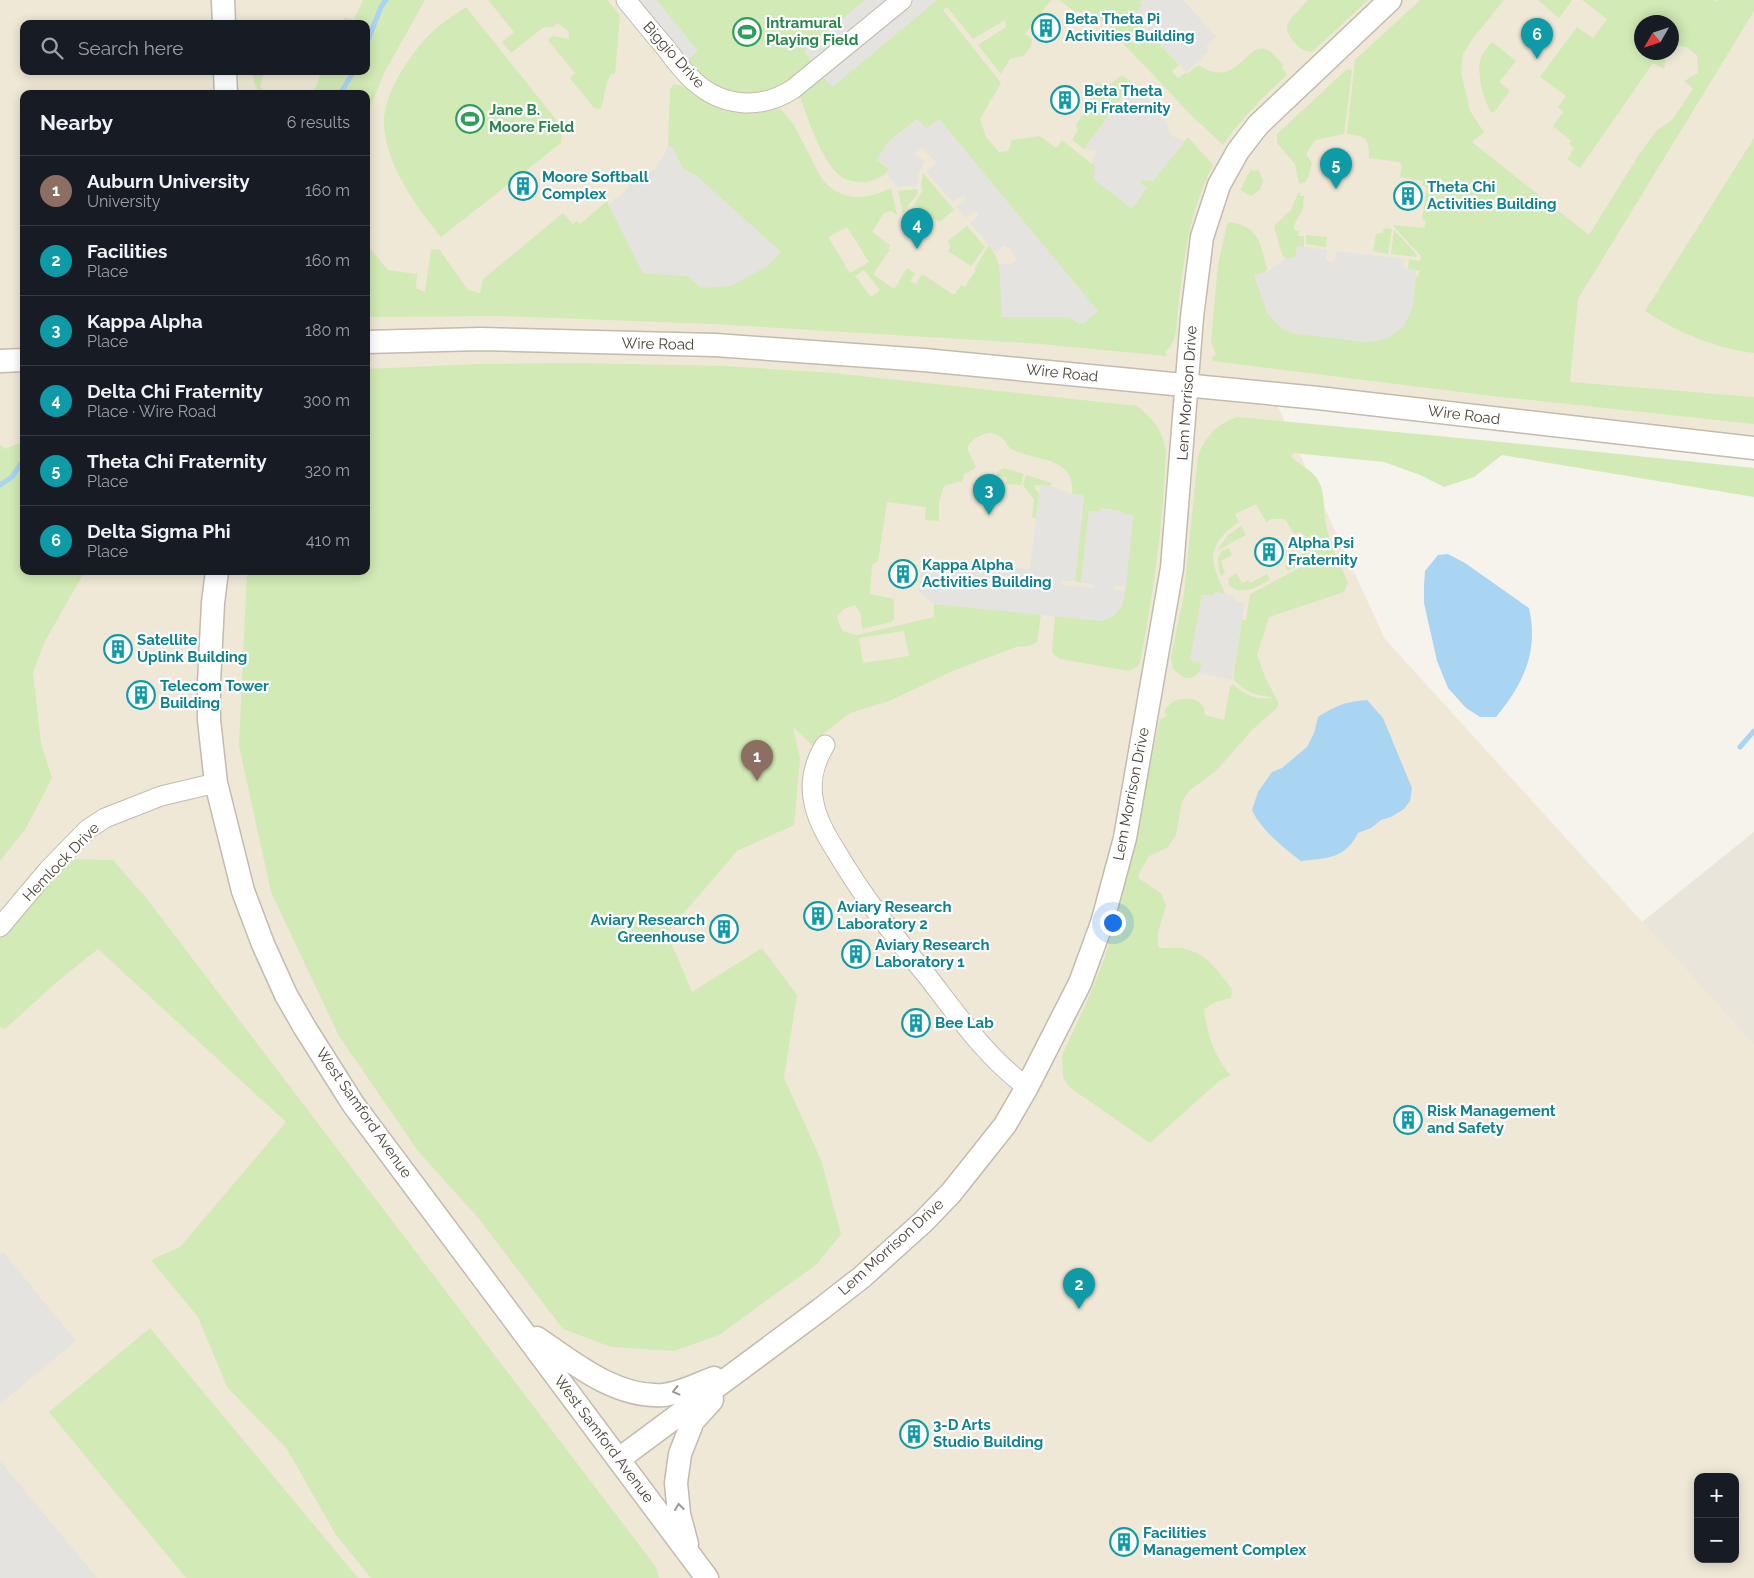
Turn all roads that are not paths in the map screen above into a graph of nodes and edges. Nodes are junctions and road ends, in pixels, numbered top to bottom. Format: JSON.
{"nodes":[{"id":1,"x":223,"y":0,"type":"edge"},
{"id":2,"x":626,"y":0,"type":"edge"},
{"id":3,"x":902,"y":0,"type":"edge"},
{"id":4,"x":1390,"y":0,"type":"edge"},
{"id":5,"x":224,"y":20,"type":"edge"},
{"id":6,"x":225,"y":75,"type":"edge"},
{"id":7,"x":226,"y":90,"type":"edge"},
{"id":8,"x":370,"y":342,"type":"edge"},
{"id":9,"x":20,"y":360,"type":"edge"},
{"id":10,"x":0,"y":361,"type":"edge"},
{"id":11,"x":1187,"y":386,"type":"junction"},
{"id":12,"x":1754,"y":448,"type":"edge"},
{"id":13,"x":216,"y":575,"type":"edge"},
{"id":14,"x":825,"y":745,"type":"dead end"},
{"id":15,"x":216,"y":784,"type":"junction"},
{"id":16,"x":0,"y":927,"type":"edge"},
{"id":17,"x":1027,"y":1087,"type":"junction"},
{"id":18,"x":521,"y":1327,"type":"junction"},
{"id":19,"x":739,"y":1369,"type":"junction"},
{"id":20,"x":619,"y":1459,"type":"junction"},
{"id":21,"x":690,"y":1554,"type":"junction"},
{"id":22,"x":708,"y":1578,"type":"edge"}],
"edges":[{"from":1,"to":5,"type":"street"},
{"from":2,"to":3,"type":"street","name":"Biggio Drive"},
{"from":4,"to":11,"type":"street","name":"Lem Morrison Drive"},
{"from":6,"to":7,"type":"street"},
{"from":8,"to":11,"type":"street","name":"Wire Road"},
{"from":9,"to":10,"type":"street"},
{"from":11,"to":12,"type":"street","name":"Wire Road"},
{"from":11,"to":17,"type":"street","name":"Lem Morrison Drive"},
{"from":13,"to":15,"type":"street","name":"West Samford Avenue"},
{"from":14,"to":17,"type":"street"},
{"from":15,"to":16,"type":"street","name":"Hemlock Drive"},
{"from":15,"to":18,"type":"street","name":"West Samford Avenue"},
{"from":17,"to":19,"type":"street","name":"Lem Morrison Drive"},
{"from":19,"to":18,"type":"street","one_way":true},
{"from":18,"to":20,"type":"street","name":"West Samford Avenue"},
{"from":19,"to":20,"type":"street","name":"Lem Morrison Drive"},
{"from":21,"to":19,"type":"street","one_way":true},
{"from":20,"to":21,"type":"street","name":"West Samford Avenue"},
{"from":21,"to":22,"type":"street","name":"West Samford Avenue"}]}
